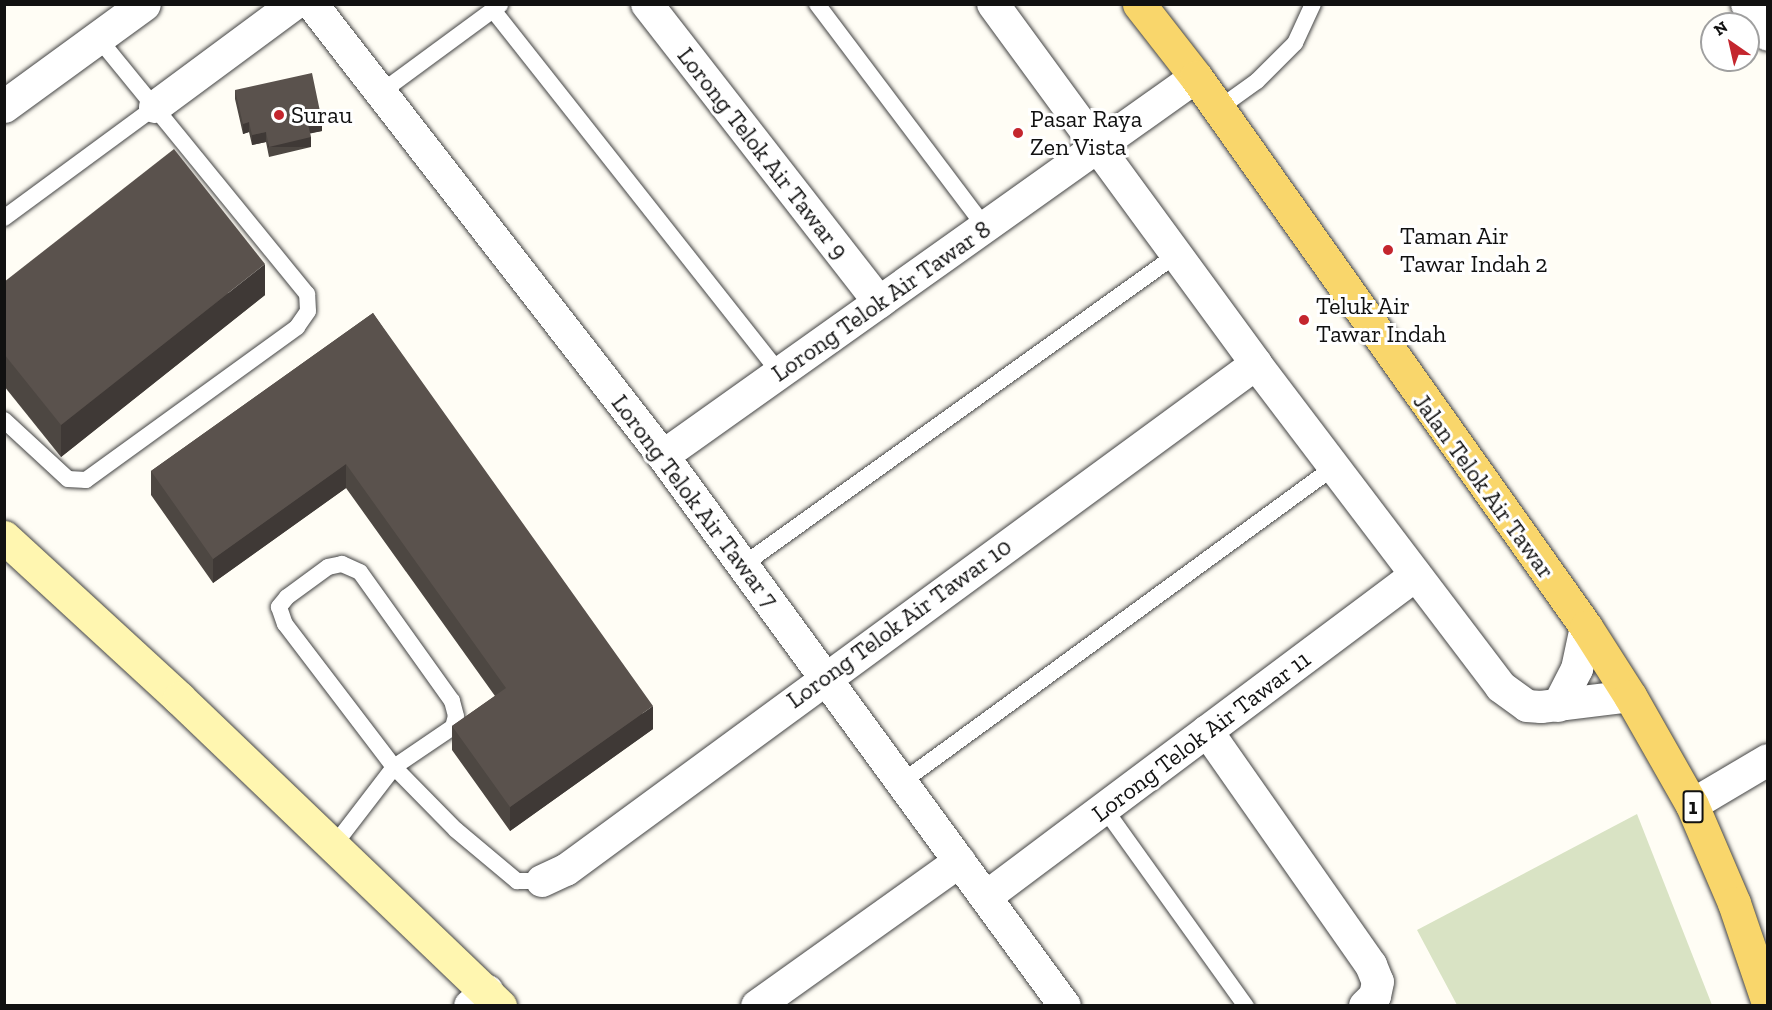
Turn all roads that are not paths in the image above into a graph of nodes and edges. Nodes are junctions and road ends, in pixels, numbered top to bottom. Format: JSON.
{"nodes":[{"id":1,"x":144,"y":4,"type":"edge"},
{"id":2,"x":294,"y":4,"type":"edge"},
{"id":3,"x":312,"y":4,"type":"edge"},
{"id":4,"x":647,"y":4,"type":"edge"},
{"id":5,"x":818,"y":4,"type":"edge"},
{"id":6,"x":993,"y":4,"type":"edge"},
{"id":7,"x":1139,"y":4,"type":"edge"},
{"id":8,"x":1313,"y":4,"type":"edge"},
{"id":9,"x":1747,"y":4,"type":"edge"},
{"id":10,"x":497,"y":7,"type":"edge"},
{"id":11,"x":1767,"y":35,"type":"edge"},
{"id":12,"x":98,"y":38,"type":"junction"},
{"id":13,"x":1196,"y":77,"type":"junction"},
{"id":14,"x":380,"y":93,"type":"junction"},
{"id":15,"x":4,"y":106,"type":"edge"},
{"id":16,"x":154,"y":107,"type":"junction"},
{"id":17,"x":1218,"y":109,"type":"junction"},
{"id":18,"x":1098,"y":146,"type":"junction"},
{"id":19,"x":4,"y":218,"type":"edge"},
{"id":20,"x":985,"y":226,"type":"junction"},
{"id":21,"x":1176,"y":255,"type":"junction"},
{"id":22,"x":879,"y":302,"type":"junction"},
{"id":23,"x":1256,"y":364,"type":"junction"},
{"id":24,"x":780,"y":373,"type":"junction"},
{"id":25,"x":4,"y":420,"type":"edge"},
{"id":26,"x":663,"y":456,"type":"junction"},
{"id":27,"x":1334,"y":467,"type":"junction"},
{"id":28,"x":4,"y":537,"type":"edge"},
{"id":29,"x":743,"y":565,"type":"junction"},
{"id":30,"x":1416,"y":574,"type":"junction"},
{"id":31,"x":1586,"y":627,"type":"junction"},
{"id":32,"x":825,"y":676,"type":"junction"},
{"id":33,"x":1630,"y":696,"type":"junction"},
{"id":34,"x":1558,"y":706,"type":"junction"},
{"id":35,"x":1207,"y":731,"type":"junction"},
{"id":36,"x":1767,"y":760,"type":"edge"},
{"id":37,"x":394,"y":767,"type":"junction"},
{"id":38,"x":902,"y":782,"type":"junction"},
{"id":39,"x":1692,"y":806,"type":"junction"},
{"id":40,"x":1104,"y":808,"type":"junction"},
{"id":41,"x":334,"y":844,"type":"junction"},
{"id":42,"x":960,"y":861,"type":"junction"},
{"id":43,"x":542,"y":881,"type":"joint"},
{"id":44,"x":986,"y":897,"type":"junction"},
{"id":45,"x":1765,"y":988,"type":"edge"},
{"id":46,"x":486,"y":1001,"type":"edge"},
{"id":47,"x":757,"y":1005,"type":"edge"},
{"id":48,"x":1065,"y":1005,"type":"edge"},
{"id":49,"x":1246,"y":1005,"type":"edge"},
{"id":50,"x":1365,"y":1005,"type":"edge"}],
"edges":[{"from":1,"to":12,"type":"street"},
{"from":2,"to":16,"type":"street"},
{"from":3,"to":14,"type":"street","name":"Lorong Telok Air Tawar 7"},
{"from":4,"to":22,"type":"street","name":"Lorong Telok Air Tawar 9"},
{"from":5,"to":20,"type":"lane"},
{"from":6,"to":18,"type":"street"},
{"from":7,"to":13,"type":"main road","name":"Jalan Telok Air Tawar","number":"1"},
{"from":8,"to":17,"type":"lane"},
{"from":9,"to":11,"type":"street"},
{"from":10,"to":14,"type":"lane"},
{"from":10,"to":24,"type":"lane"},
{"from":12,"to":15,"type":"street"},
{"from":12,"to":16,"type":"lane"},
{"from":13,"to":17,"type":"main road","name":"Jalan Telok Air Tawar","number":"1"},
{"from":13,"to":18,"type":"street","name":"Lorong Telok Air Tawar 8"},
{"from":14,"to":26,"type":"street","name":"Lorong Telok Air Tawar 7"},
{"from":16,"to":19,"type":"lane"},
{"from":16,"to":25,"type":"lane"},
{"from":17,"to":31,"type":"main road","name":"Jalan Telok Air Tawar","number":"1"},
{"from":18,"to":20,"type":"street","name":"Lorong Telok Air Tawar 8"},
{"from":18,"to":21,"type":"street"},
{"from":20,"to":22,"type":"street","name":"Lorong Telok Air Tawar 8"},
{"from":21,"to":23,"type":"street"},
{"from":21,"to":29,"type":"lane"},
{"from":22,"to":24,"type":"street","name":"Lorong Telok Air Tawar 8"},
{"from":23,"to":27,"type":"street"},
{"from":23,"to":32,"type":"street","name":"Lorong Telok Air Tawar 10"},
{"from":24,"to":26,"type":"street","name":"Lorong Telok Air Tawar 8"},
{"from":26,"to":29,"type":"street","name":"Lorong Telok Air Tawar 7"},
{"from":27,"to":30,"type":"street"},
{"from":27,"to":38,"type":"lane"},
{"from":28,"to":41,"type":"main road"},
{"from":29,"to":32,"type":"street","name":"Lorong Telok Air Tawar 7"},
{"from":30,"to":34,"type":"street"},
{"from":30,"to":35,"type":"street","name":"Lorong Telok Air Tawar 11"},
{"from":31,"to":33,"type":"main road","name":"Jalan Telok Air Tawar","number":"1"},
{"from":31,"to":34,"type":"street"},
{"from":32,"to":38,"type":"street","name":"Lorong Telok Air Tawar 7"},
{"from":32,"to":43,"type":"street","name":"Lorong Telok Air Tawar 10"},
{"from":33,"to":34,"type":"street"},
{"from":33,"to":39,"type":"main road","name":"Jalan Telok Air Tawar","number":"1"},
{"from":35,"to":40,"type":"street","name":"Lorong Telok Air Tawar 11"},
{"from":35,"to":50,"type":"street"},
{"from":36,"to":39,"type":"street"},
{"from":37,"to":37,"type":"lane"},
{"from":37,"to":41,"type":"lane"},
{"from":37,"to":43,"type":"lane"},
{"from":38,"to":42,"type":"street","name":"Lorong Telok Air Tawar 7"},
{"from":39,"to":45,"type":"main road","name":"Jalan Telok Air Tawar","number":"1"},
{"from":40,"to":44,"type":"street","name":"Lorong Telok Air Tawar 11"},
{"from":40,"to":49,"type":"lane"},
{"from":41,"to":46,"type":"main road"},
{"from":42,"to":44,"type":"street","name":"Lorong Telok Air Tawar 7"},
{"from":42,"to":47,"type":"street"},
{"from":44,"to":48,"type":"street","name":"Lorong Telok Air Tawar 7"}]}
